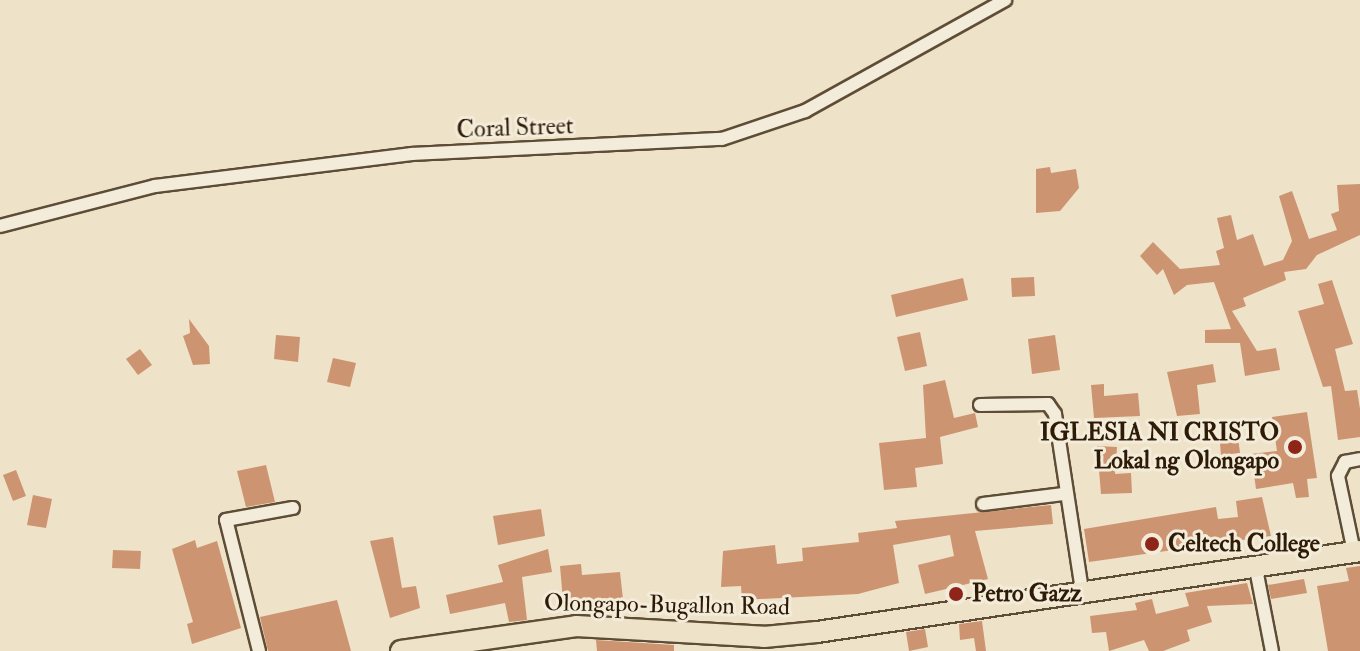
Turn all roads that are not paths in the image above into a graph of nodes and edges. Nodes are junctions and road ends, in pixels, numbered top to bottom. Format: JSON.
{"nodes":[{"id":1,"x":1005,"y":0,"type":"edge"},
{"id":2,"x":0,"y":226,"type":"edge"},
{"id":3,"x":980,"y":405,"type":"dead end"},
{"id":4,"x":1360,"y":459,"type":"edge"},
{"id":5,"x":1063,"y":494,"type":"junction"},
{"id":6,"x":983,"y":504,"type":"dead end"},
{"id":7,"x":293,"y":508,"type":"dead end"},
{"id":8,"x":1357,"y":552,"type":"edge"},
{"id":9,"x":1256,"y":569,"type":"junction"},
{"id":10,"x":1083,"y":596,"type":"junction"},
{"id":11,"x":259,"y":651,"type":"edge"},
{"id":12,"x":401,"y":651,"type":"edge"},
{"id":13,"x":1272,"y":651,"type":"edge"}],
"edges":[{"from":1,"to":2,"type":"street","name":"Coral Street"},
{"from":3,"to":5,"type":"street"},
{"from":4,"to":8,"type":"street"},
{"from":5,"to":6,"type":"street"},
{"from":5,"to":10,"type":"street"},
{"from":7,"to":11,"type":"street"},
{"from":8,"to":9,"type":"main road","name":"Olongapo-Bugallon Road"},
{"from":9,"to":10,"type":"main road","name":"Olongapo-Bugallon Road"},
{"from":9,"to":13,"type":"street"},
{"from":10,"to":12,"type":"main road","name":"Olongapo-Bugallon Road"}]}
